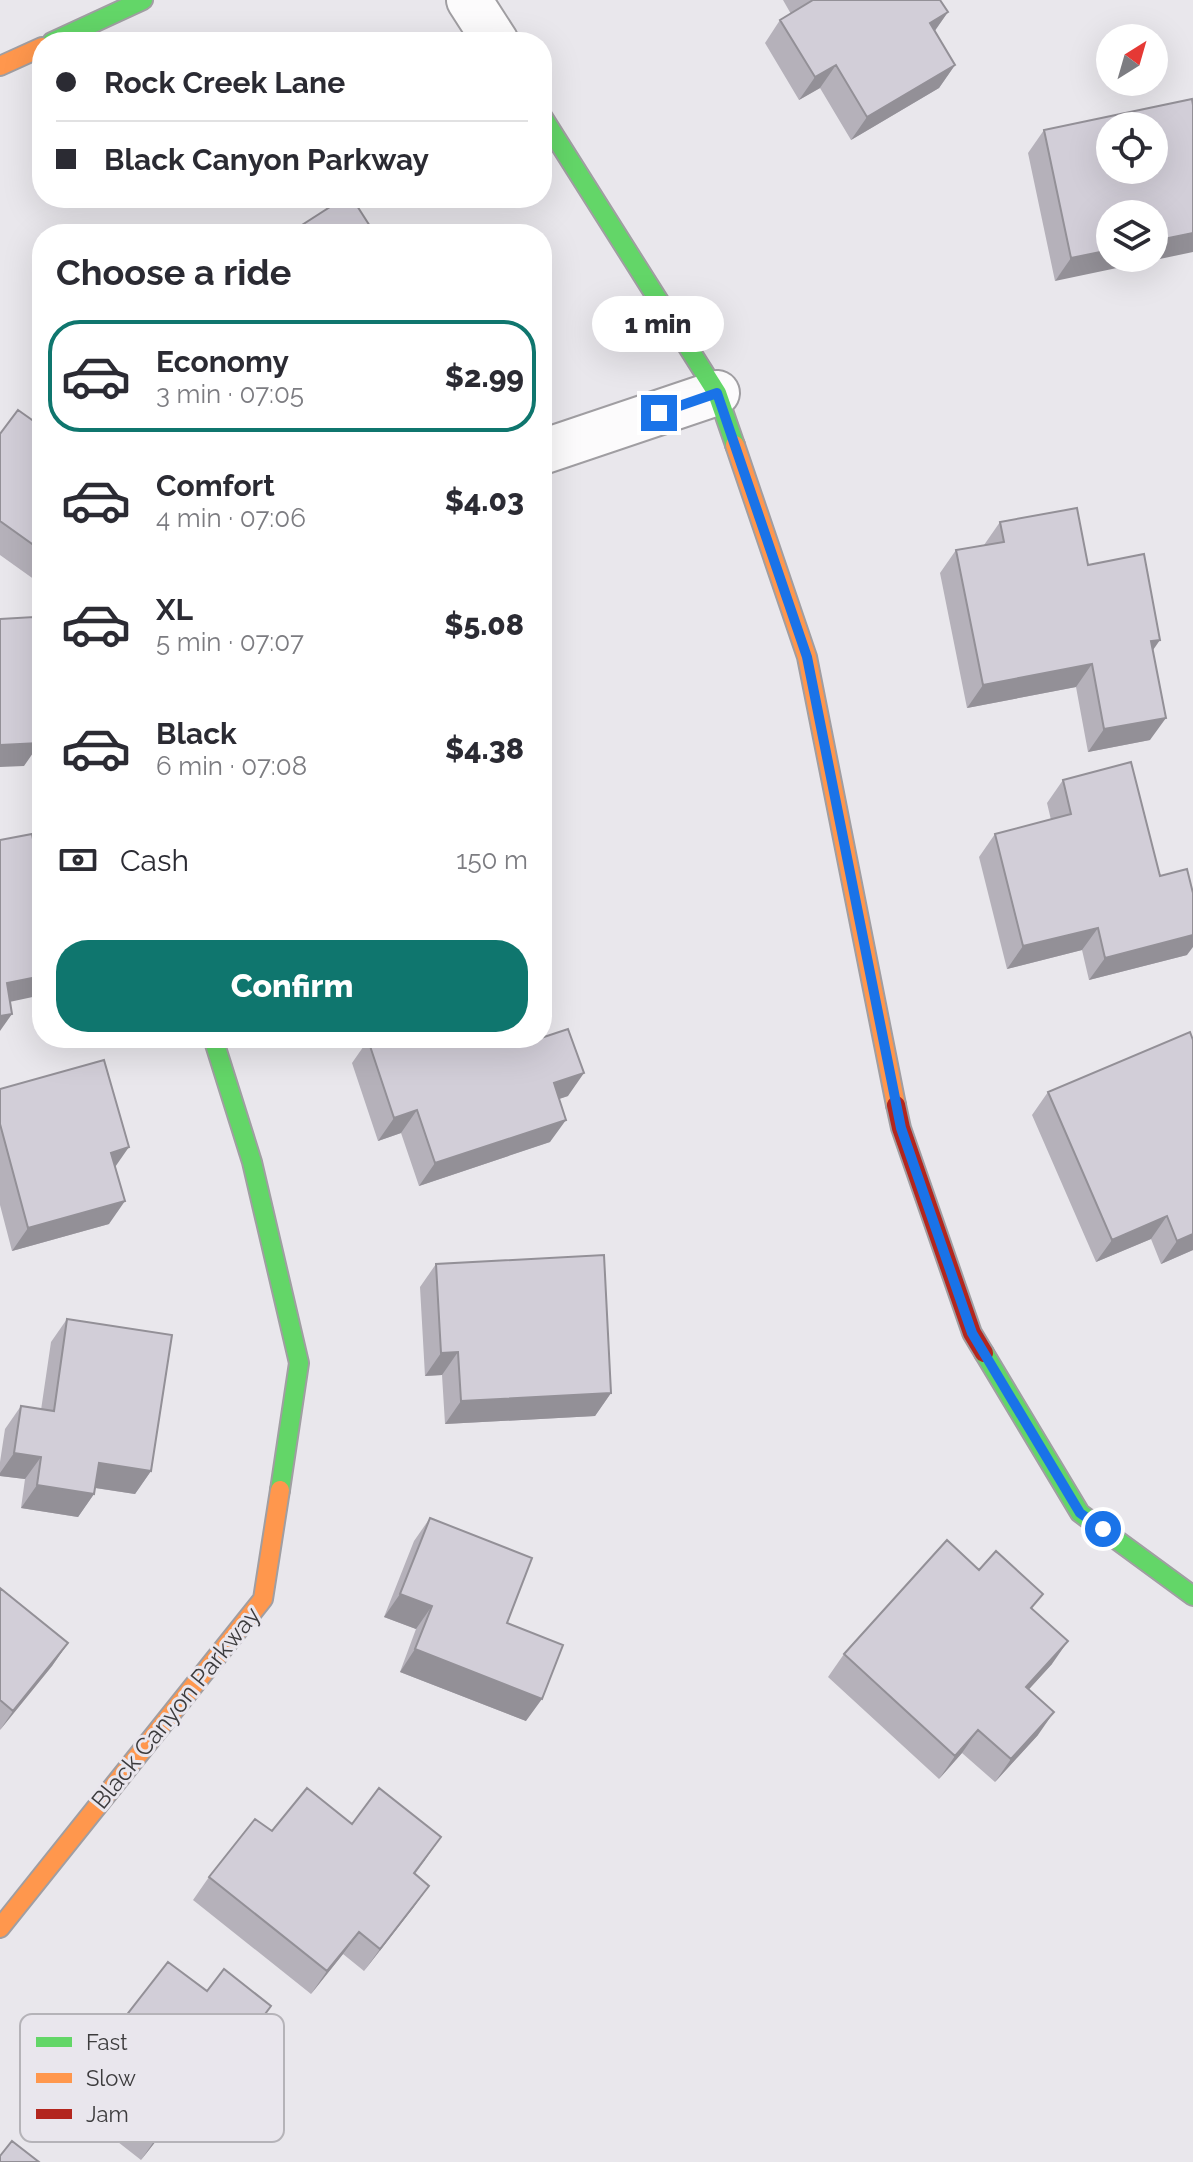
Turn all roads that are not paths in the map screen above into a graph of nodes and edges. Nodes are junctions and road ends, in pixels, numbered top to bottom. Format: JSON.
{"nodes":[{"id":1,"x":143,"y":0,"type":"edge"},
{"id":2,"x":469,"y":0,"type":"edge"},
{"id":3,"x":74,"y":32,"type":"edge"},
{"id":4,"x":490,"y":32,"type":"edge"},
{"id":5,"x":32,"y":52,"type":"edge"},
{"id":6,"x":0,"y":66,"type":"edge"},
{"id":7,"x":552,"y":132,"type":"edge"},
{"id":8,"x":717,"y":393,"type":"junction"},
{"id":9,"x":552,"y":449,"type":"edge"},
{"id":10,"x":216,"y":1048,"type":"edge"},
{"id":11,"x":1193,"y":1596,"type":"edge"},
{"id":12,"x":0,"y":1928,"type":"edge"}],
"edges":[{"from":1,"to":3,"type":"street"},
{"from":2,"to":4,"type":"street"},
{"from":5,"to":6,"type":"street"},
{"from":7,"to":8,"type":"street"},
{"from":8,"to":9,"type":"street"},
{"from":8,"to":11,"type":"street"},
{"from":10,"to":12,"type":"street","name":"Black Canyon Parkway"}]}
